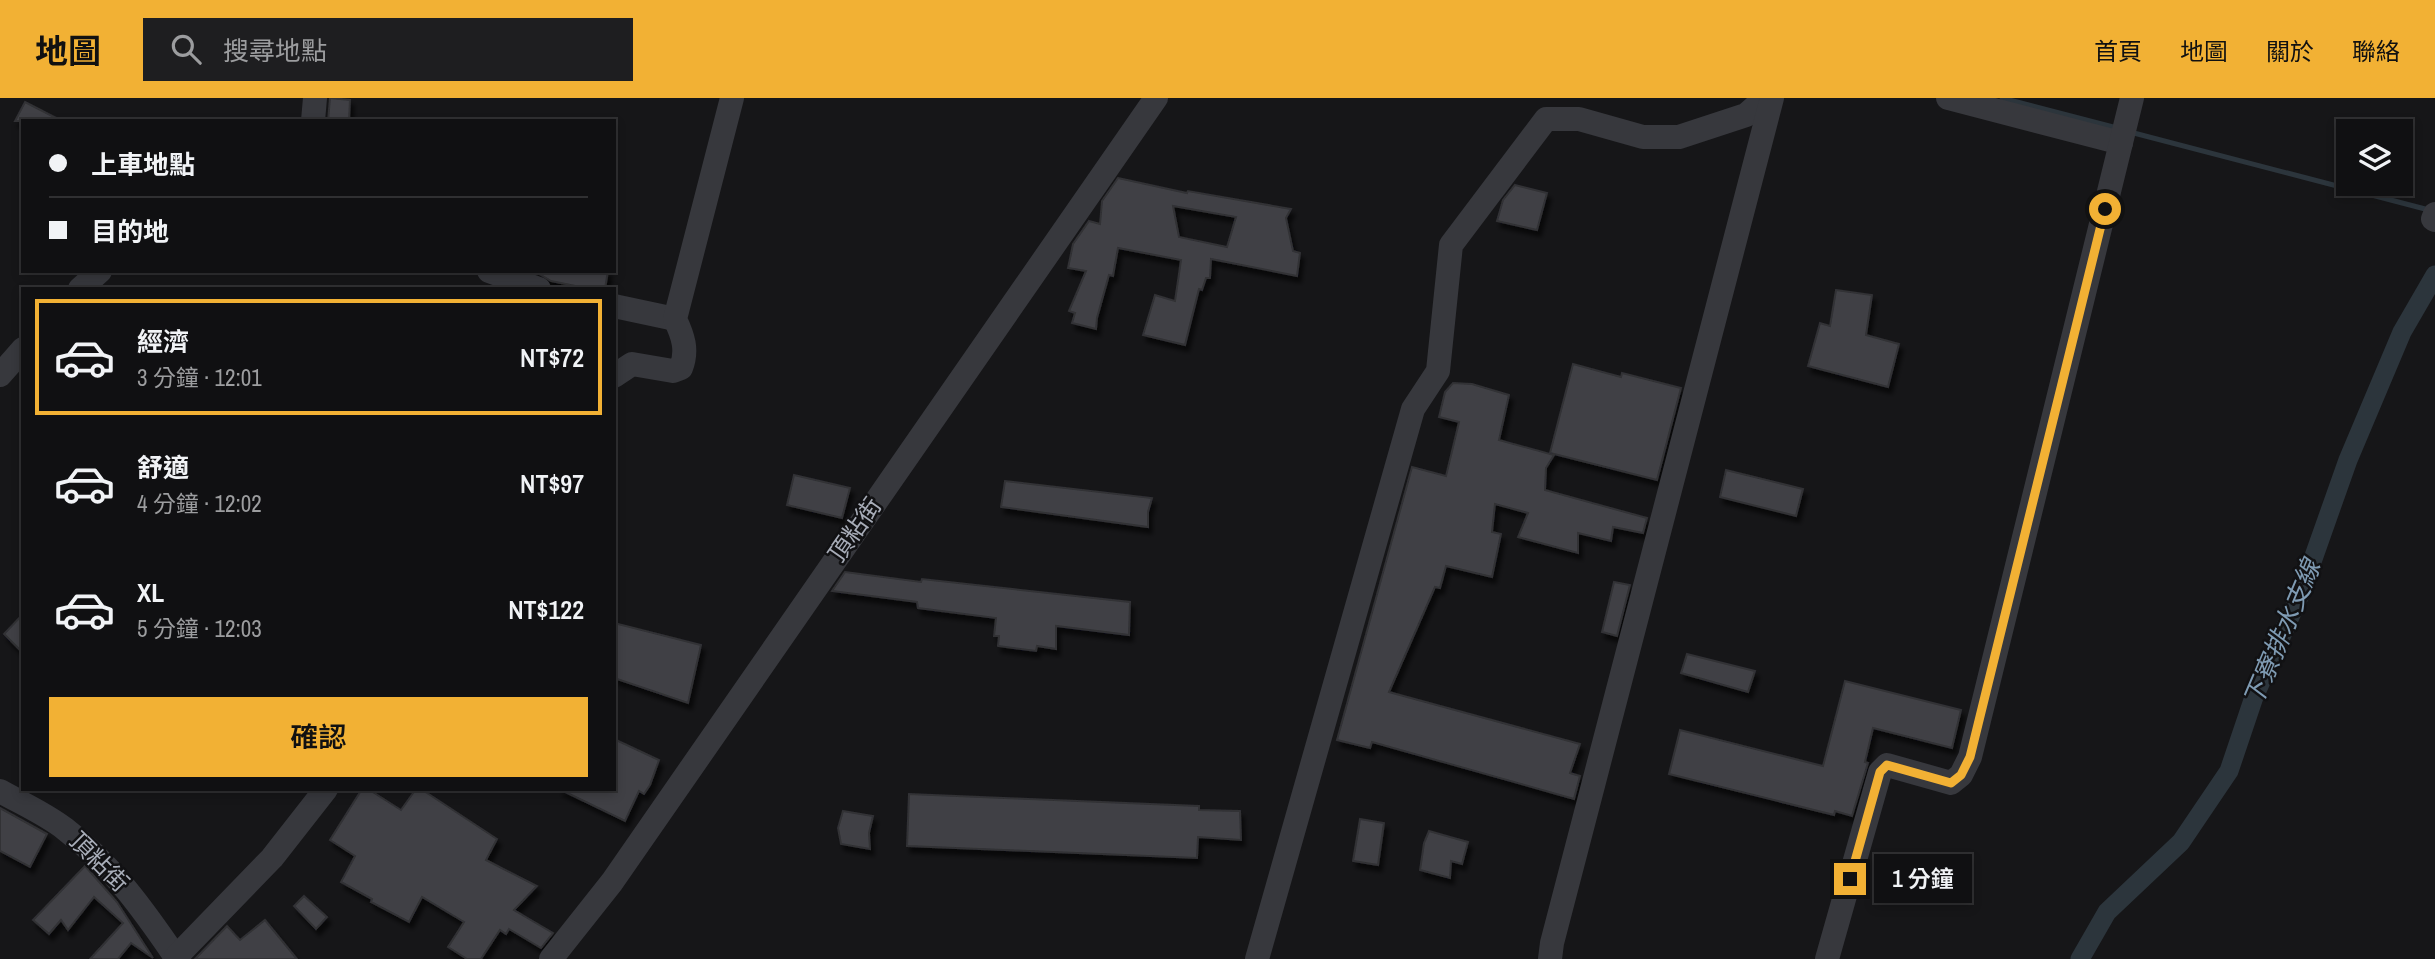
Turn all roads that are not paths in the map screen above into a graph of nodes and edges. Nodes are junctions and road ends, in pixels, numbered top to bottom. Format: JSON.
{"nodes":[{"id":1,"x":315,"y":98,"type":"edge"},
{"id":2,"x":732,"y":98,"type":"edge"},
{"id":3,"x":1156,"y":98,"type":"edge"},
{"id":4,"x":1765,"y":98,"type":"edge"},
{"id":5,"x":1772,"y":98,"type":"edge"},
{"id":6,"x":1948,"y":98,"type":"edge"},
{"id":7,"x":2132,"y":98,"type":"edge"},
{"id":8,"x":313,"y":119,"type":"edge"},
{"id":9,"x":2123,"y":134,"type":"junction"},
{"id":10,"x":2435,"y":214,"type":"edge"},
{"id":11,"x":2435,"y":220,"type":"edge"},
{"id":12,"x":98,"y":273,"type":"edge"},
{"id":13,"x":495,"y":273,"type":"edge"},
{"id":14,"x":82,"y":287,"type":"edge"},
{"id":15,"x":533,"y":287,"type":"edge"},
{"id":16,"x":616,"y":306,"type":"edge"},
{"id":17,"x":676,"y":319,"type":"junction"},
{"id":18,"x":21,"y":351,"type":"edge"},
{"id":19,"x":0,"y":375,"type":"edge"},
{"id":20,"x":616,"y":375,"type":"edge"},
{"id":21,"x":0,"y":791,"type":"edge"},
{"id":22,"x":324,"y":791,"type":"edge"},
{"id":23,"x":177,"y":958,"type":"edge"},
{"id":24,"x":551,"y":959,"type":"edge"},
{"id":25,"x":1257,"y":959,"type":"edge"},
{"id":26,"x":1550,"y":959,"type":"edge"},
{"id":27,"x":1827,"y":959,"type":"edge"}],
"edges":[{"from":1,"to":8,"type":"street"},
{"from":2,"to":17,"type":"street"},
{"from":3,"to":24,"type":"street","name":"頂粘街"},
{"from":4,"to":25,"type":"street"},
{"from":5,"to":26,"type":"street"},
{"from":6,"to":9,"type":"street"},
{"from":7,"to":9,"type":"street"},
{"from":9,"to":27,"type":"street"},
{"from":10,"to":11,"type":"street"},
{"from":12,"to":14,"type":"street"},
{"from":13,"to":15,"type":"street"},
{"from":16,"to":17,"type":"street"},
{"from":17,"to":20,"type":"street"},
{"from":18,"to":19,"type":"street"},
{"from":21,"to":23,"type":"street","name":"頂粘街"},
{"from":22,"to":23,"type":"street","name":"頂粘街"}]}
